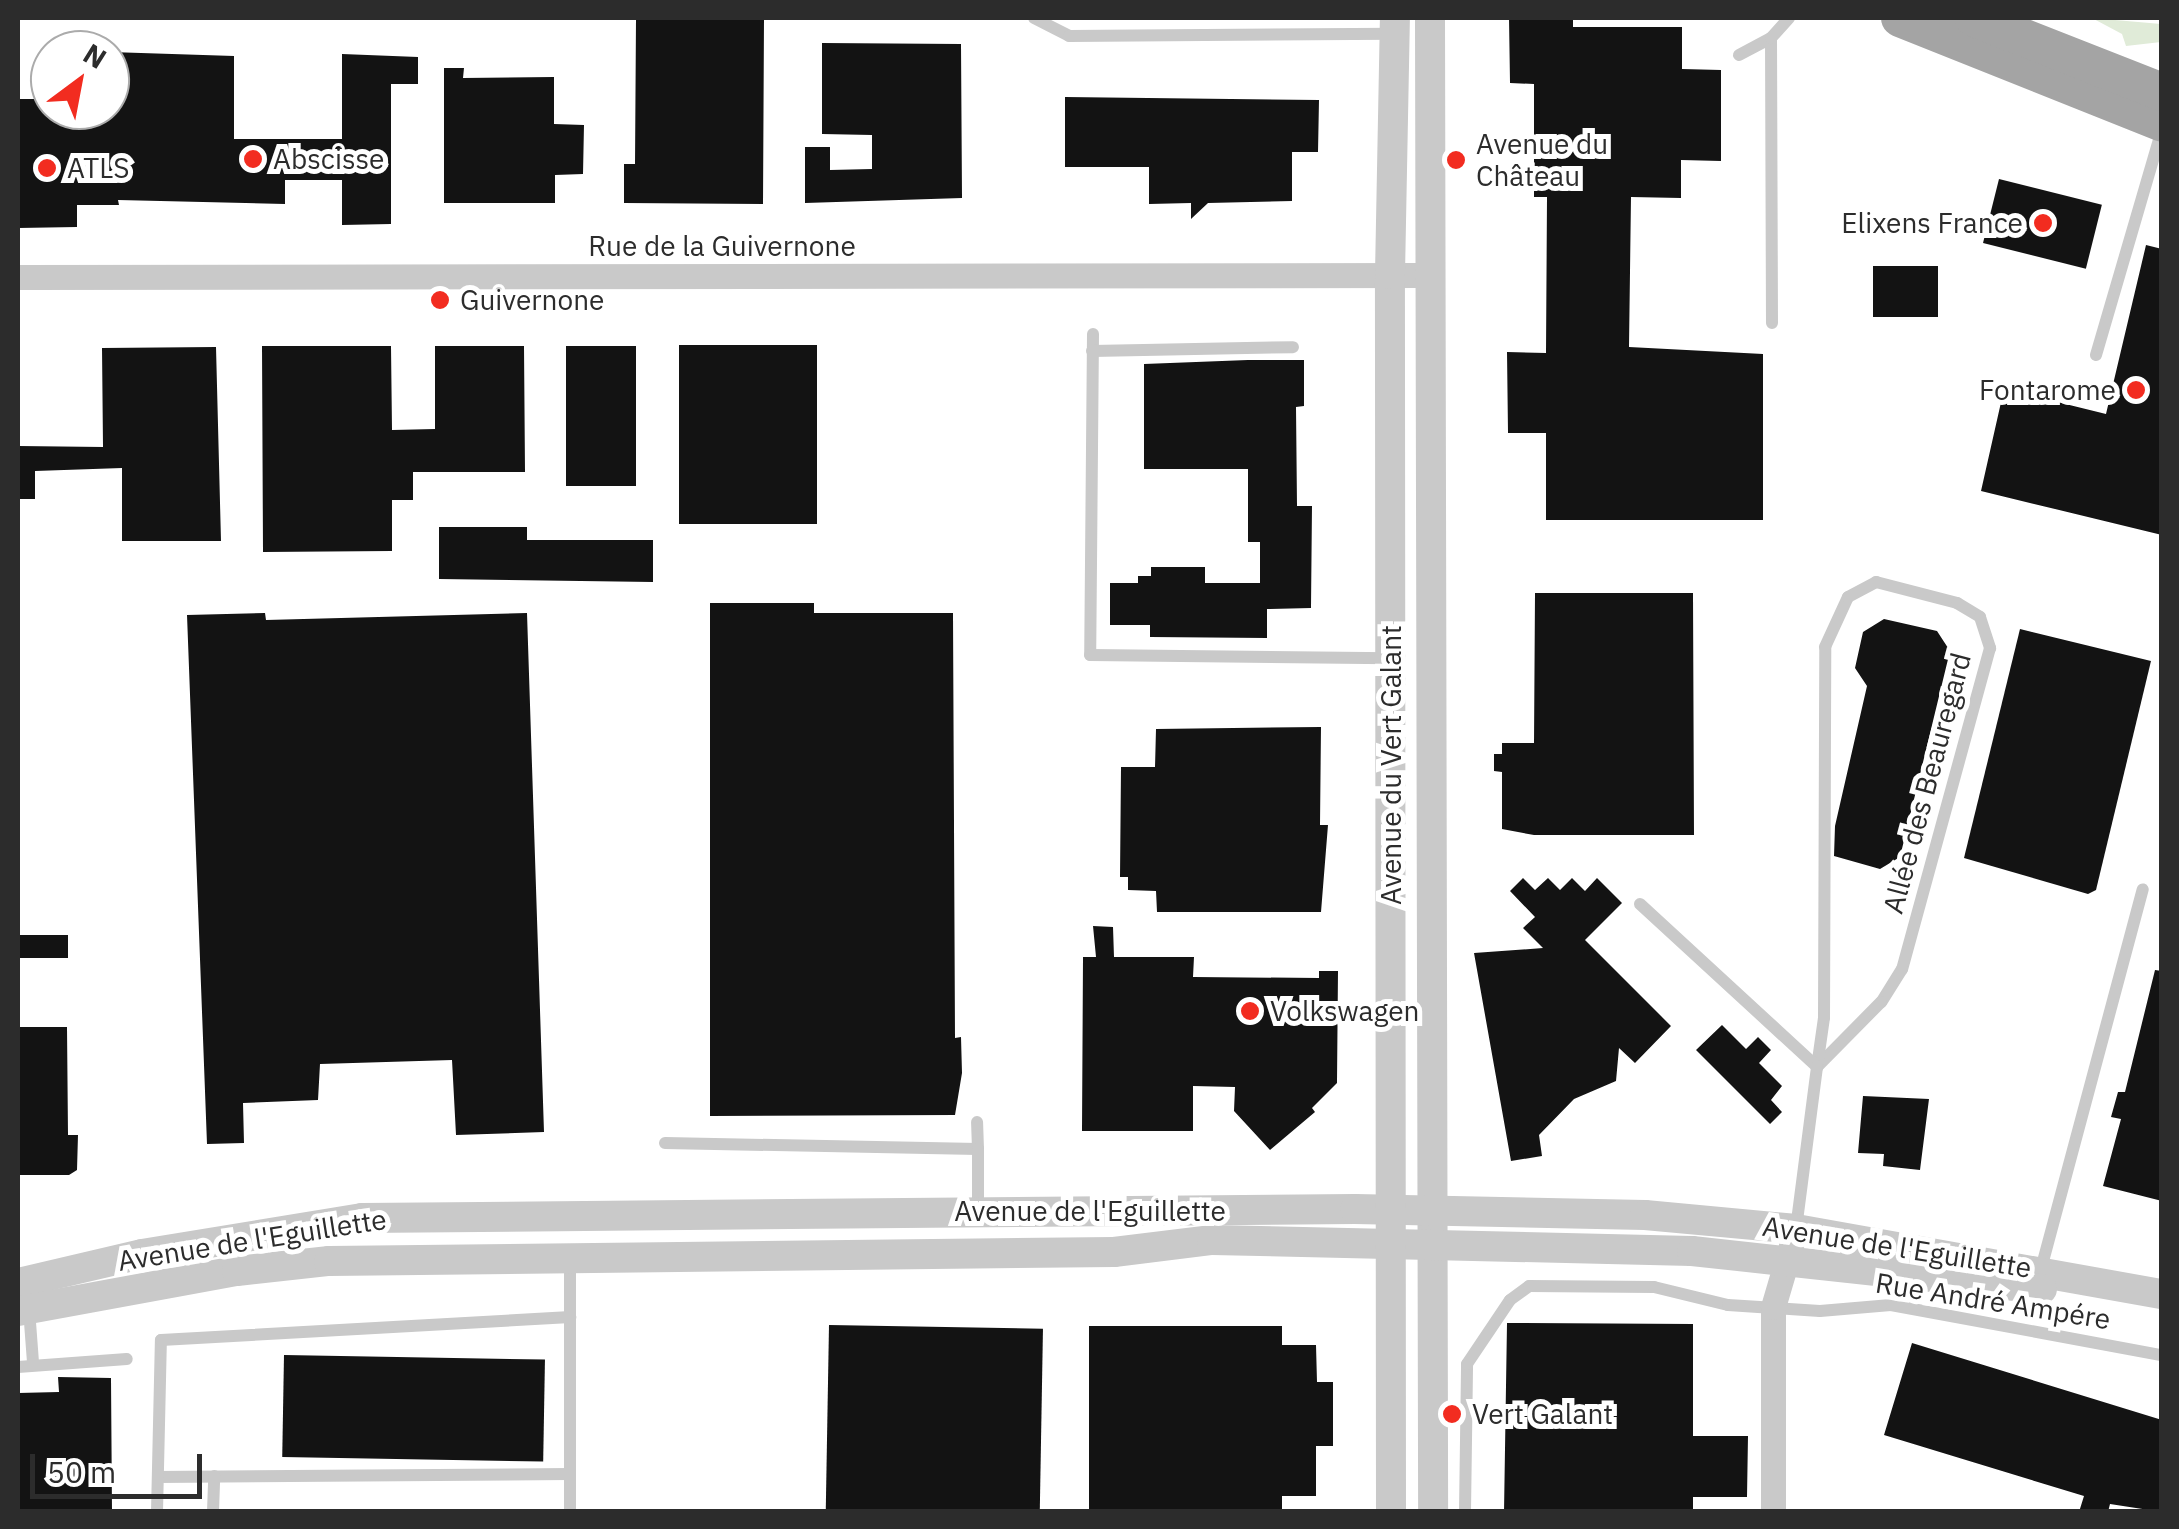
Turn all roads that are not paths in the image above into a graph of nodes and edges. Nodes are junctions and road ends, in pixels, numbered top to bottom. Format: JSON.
{"nodes":[{"id":1,"x":1034,"y":18,"type":"edge"},
{"id":2,"x":1430,"y":18,"type":"edge"},
{"id":3,"x":1789,"y":18,"type":"edge"},
{"id":4,"x":1900,"y":18,"type":"edge"},
{"id":5,"x":1974,"y":18,"type":"edge"},
{"id":6,"x":1395,"y":26,"type":"edge"},
{"id":7,"x":1772,"y":38,"type":"junction"},
{"id":8,"x":1740,"y":55,"type":"dead end"},
{"id":9,"x":2162,"y":92,"type":"edge"},
{"id":10,"x":2162,"y":126,"type":"edge"},
{"id":11,"x":1390,"y":274,"type":"junction"},
{"id":12,"x":1427,"y":275,"type":"junction"},
{"id":13,"x":18,"y":277,"type":"edge"},
{"id":14,"x":1772,"y":323,"type":"dead end"},
{"id":15,"x":1092,"y":334,"type":"dead end"},
{"id":16,"x":1292,"y":347,"type":"dead end"},
{"id":17,"x":1092,"y":351,"type":"junction"},
{"id":18,"x":2096,"y":355,"type":"dead end"},
{"id":19,"x":1391,"y":658,"type":"junction"},
{"id":20,"x":2143,"y":890,"type":"dead end"},
{"id":21,"x":1640,"y":904,"type":"dead end"},
{"id":22,"x":1816,"y":1067,"type":"junction"},
{"id":23,"x":977,"y":1122,"type":"dead end"},
{"id":24,"x":664,"y":1143,"type":"dead end"},
{"id":25,"x":978,"y":1149,"type":"junction"},
{"id":26,"x":1390,"y":1211,"type":"junction"},
{"id":27,"x":978,"y":1212,"type":"junction"},
{"id":28,"x":1430,"y":1214,"type":"junction"},
{"id":29,"x":1796,"y":1229,"type":"junction"},
{"id":30,"x":1390,"y":1242,"type":"junction"},
{"id":31,"x":1429,"y":1247,"type":"junction"},
{"id":32,"x":570,"y":1258,"type":"junction"},
{"id":33,"x":1782,"y":1260,"type":"junction"},
{"id":34,"x":2041,"y":1270,"type":"junction"},
{"id":35,"x":2162,"y":1294,"type":"edge"},
{"id":36,"x":21,"y":1301,"type":"edge"},
{"id":37,"x":1773,"y":1307,"type":"junction"},
{"id":38,"x":2162,"y":1315,"type":"edge"},
{"id":39,"x":570,"y":1317,"type":"junction"},
{"id":40,"x":2162,"y":1355,"type":"edge"},
{"id":41,"x":127,"y":1360,"type":"dead end"},
{"id":42,"x":34,"y":1362,"type":"junction"},
{"id":43,"x":18,"y":1367,"type":"edge"},
{"id":44,"x":570,"y":1474,"type":"junction"},
{"id":45,"x":158,"y":1476,"type":"junction"},
{"id":46,"x":214,"y":1476,"type":"junction"},
{"id":47,"x":158,"y":1512,"type":"edge"},
{"id":48,"x":213,"y":1512,"type":"edge"},
{"id":49,"x":570,"y":1512,"type":"edge"},
{"id":50,"x":1391,"y":1512,"type":"edge"},
{"id":51,"x":1432,"y":1512,"type":"edge"},
{"id":52,"x":1465,"y":1512,"type":"edge"},
{"id":53,"x":1773,"y":1512,"type":"edge"}],
"edges":[{"from":1,"to":6,"type":"lane"},
{"from":2,"to":12,"type":"street","name":"Avenue du Vert Galant"},
{"from":3,"to":7,"type":"lane"},
{"from":4,"to":10,"type":"main road"},
{"from":5,"to":9,"type":"main road"},
{"from":6,"to":11,"type":"street","name":"Avenue du Vert Galant"},
{"from":7,"to":8,"type":"lane"},
{"from":7,"to":14,"type":"lane"},
{"from":10,"to":18,"type":"lane"},
{"from":11,"to":12,"type":"street","name":"Rue de la Guivernone"},
{"from":11,"to":13,"type":"street","name":"Rue de la Guivernone"},
{"from":11,"to":19,"type":"street","name":"Avenue du Vert Galant"},
{"from":12,"to":28,"type":"street","name":"Avenue du Vert Galant"},
{"from":15,"to":17,"type":"lane"},
{"from":16,"to":17,"type":"lane"},
{"from":17,"to":19,"type":"lane"},
{"from":19,"to":26,"type":"street","name":"Avenue du Vert Galant"},
{"from":20,"to":34,"type":"lane"},
{"from":21,"to":22,"type":"lane"},
{"from":22,"to":22,"type":"lane","name":"Allée des Beauregard"},
{"from":22,"to":29,"type":"lane","name":"Allée des Beauregard"},
{"from":23,"to":25,"type":"lane"},
{"from":24,"to":25,"type":"lane"},
{"from":25,"to":27,"type":"lane"},
{"from":26,"to":27,"type":"street","name":"Avenue de l'Eguillette"},
{"from":26,"to":28,"type":"street","name":"Avenue de l'Eguillette"},
{"from":26,"to":30,"type":"street","name":"Avenue du Vert Galant"},
{"from":27,"to":36,"type":"street","name":"Avenue de l'Eguillette"},
{"from":28,"to":29,"type":"street","name":"Avenue de l'Eguillette"},
{"from":28,"to":31,"type":"street","name":"Avenue du Vert Galant"},
{"from":29,"to":33,"type":"street"},
{"from":29,"to":34,"type":"street","name":"Avenue de l'Eguillette"},
{"from":30,"to":31,"type":"street","name":"Avenue de l'Eguillette"},
{"from":30,"to":32,"type":"street","name":"Avenue de l'Eguillette"},
{"from":30,"to":50,"type":"street","name":"Avenue du Vert Galant"},
{"from":31,"to":33,"type":"street","name":"Avenue de l'Eguillette"},
{"from":31,"to":51,"type":"street","name":"Avenue du Vert Galant"},
{"from":32,"to":36,"type":"street","name":"Avenue de l'Eguillette"},
{"from":32,"to":39,"type":"lane"},
{"from":33,"to":37,"type":"street"},
{"from":33,"to":38,"type":"street","name":"Avenue de l'Eguillette"},
{"from":34,"to":35,"type":"street","name":"Avenue de l'Eguillette"},
{"from":36,"to":42,"type":"lane"},
{"from":37,"to":40,"type":"lane","name":"Rue André Ampére"},
{"from":37,"to":52,"type":"lane","name":"Rue André Ampére"},
{"from":37,"to":53,"type":"street"},
{"from":39,"to":44,"type":"lane"},
{"from":39,"to":45,"type":"lane"},
{"from":41,"to":42,"type":"lane"},
{"from":42,"to":43,"type":"lane"},
{"from":44,"to":46,"type":"lane"},
{"from":44,"to":49,"type":"lane"},
{"from":45,"to":46,"type":"lane"},
{"from":45,"to":47,"type":"lane"},
{"from":46,"to":48,"type":"lane"}]}
